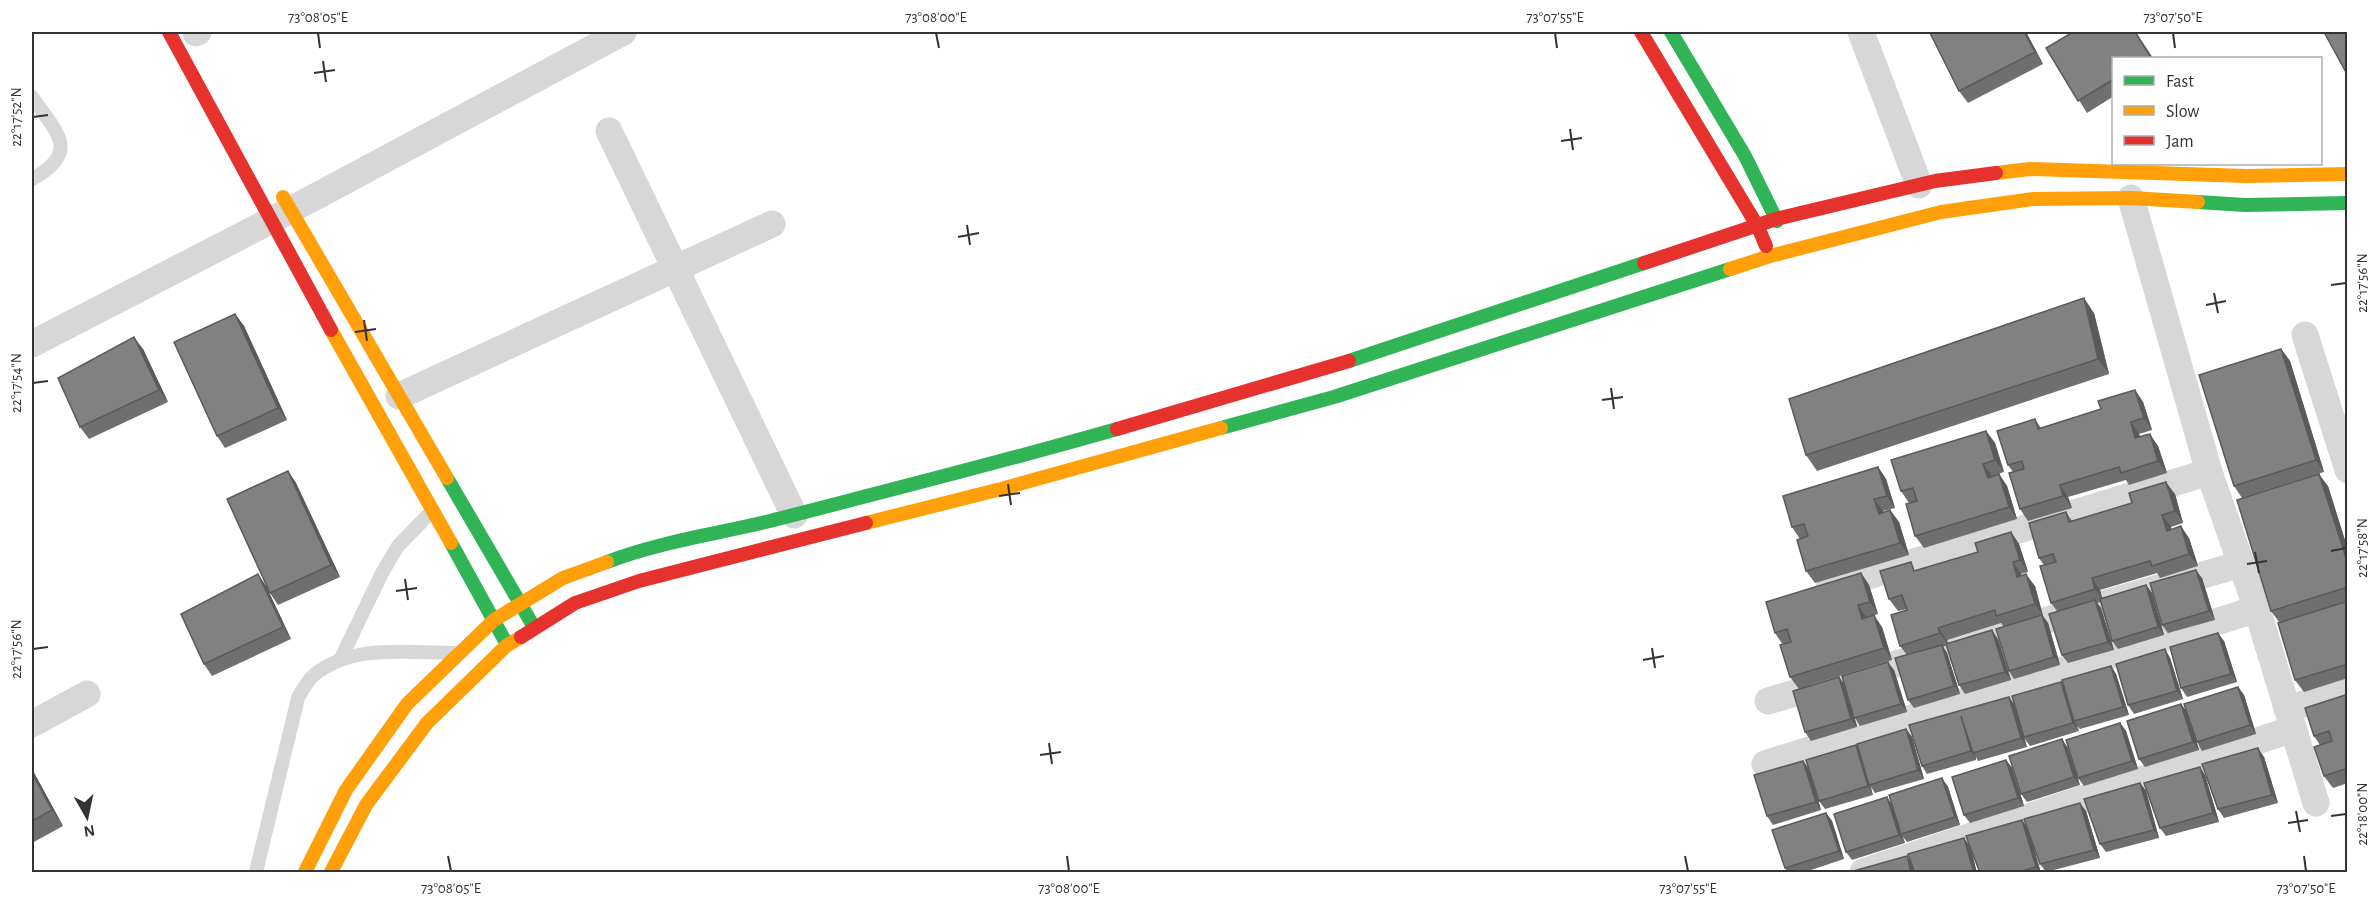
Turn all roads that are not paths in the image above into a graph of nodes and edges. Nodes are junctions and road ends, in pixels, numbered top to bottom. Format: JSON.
{"nodes":[{"id":1,"x":169,"y":32,"type":"edge"},
{"id":2,"x":623,"y":32,"type":"edge"},
{"id":3,"x":1641,"y":32,"type":"edge"},
{"id":4,"x":1671,"y":32,"type":"edge"},
{"id":5,"x":1861,"y":32,"type":"edge"},
{"id":6,"x":32,"y":96,"type":"edge"},
{"id":7,"x":609,"y":131,"type":"dead end"},
{"id":8,"x":2348,"y":174,"type":"edge"},
{"id":9,"x":32,"y":179,"type":"edge"},
{"id":10,"x":1919,"y":185,"type":"junction"},
{"id":11,"x":2131,"y":198,"type":"junction"},
{"id":12,"x":2348,"y":203,"type":"edge"},
{"id":13,"x":280,"y":207,"type":"junction"},
{"id":14,"x":772,"y":224,"type":"dead end"},
{"id":15,"x":1758,"y":227,"type":"junction"},
{"id":16,"x":1786,"y":234,"type":"junction"},
{"id":17,"x":1770,"y":256,"type":"junction"},
{"id":18,"x":675,"y":269,"type":"junction"},
{"id":19,"x":2305,"y":336,"type":"dead end"},
{"id":20,"x":32,"y":344,"type":"edge"},
{"id":21,"x":399,"y":396,"type":"junction"},
{"id":22,"x":2341,"y":427,"type":"edge"},
{"id":23,"x":2348,"y":470,"type":"edge"},
{"id":24,"x":2210,"y":472,"type":"junction"},
{"id":25,"x":432,"y":511,"type":"junction"},
{"id":26,"x":794,"y":514,"type":"junction"},
{"id":27,"x":2241,"y":564,"type":"junction"},
{"id":28,"x":1802,"y":596,"type":"edge"},
{"id":29,"x":521,"y":603,"type":"junction"},
{"id":30,"x":2257,"y":609,"type":"junction"},
{"id":31,"x":494,"y":620,"type":"junction"},
{"id":32,"x":534,"y":628,"type":"junction"},
{"id":33,"x":507,"y":646,"type":"junction"},
{"id":34,"x":460,"y":653,"type":"junction"},
{"id":35,"x":340,"y":660,"type":"junction"},
{"id":36,"x":2348,"y":690,"type":"edge"},
{"id":37,"x":87,"y":694,"type":"dead end"},
{"id":38,"x":1768,"y":701,"type":"dead end"},
{"id":39,"x":2290,"y":719,"type":"junction"},
{"id":40,"x":32,"y":724,"type":"edge"},
{"id":41,"x":1765,"y":764,"type":"dead end"},
{"id":42,"x":2316,"y":803,"type":"dead end"},
{"id":43,"x":256,"y":873,"type":"edge"},
{"id":44,"x":305,"y":873,"type":"edge"},
{"id":45,"x":331,"y":873,"type":"edge"},
{"id":46,"x":1863,"y":873,"type":"edge"}],
"edges":[{"from":1,"to":13,"type":"main road"},
{"from":2,"to":13,"type":"street"},
{"from":3,"to":15,"type":"main road"},
{"from":4,"to":16,"type":"main road"},
{"from":5,"to":10,"type":"street"},
{"from":6,"to":9,"type":"lane"},
{"from":7,"to":18,"type":"street"},
{"from":8,"to":10,"type":"main road"},
{"from":10,"to":16,"type":"main road"},
{"from":11,"to":12,"type":"main road"},
{"from":11,"to":16,"type":"main road"},
{"from":11,"to":24,"type":"street"},
{"from":13,"to":20,"type":"street"},
{"from":13,"to":21,"type":"main road"},
{"from":13,"to":25,"type":"main road"},
{"from":14,"to":18,"type":"street"},
{"from":15,"to":16,"type":"main road"},
{"from":15,"to":17,"type":"main road"},
{"from":15,"to":26,"type":"main road"},
{"from":16,"to":17,"type":"main road"},
{"from":17,"to":32,"type":"main road"},
{"from":18,"to":21,"type":"street"},
{"from":18,"to":26,"type":"street"},
{"from":19,"to":22,"type":"street"},
{"from":21,"to":29,"type":"main road"},
{"from":22,"to":23,"type":"street"},
{"from":24,"to":27,"type":"street"},
{"from":24,"to":28,"type":"street"},
{"from":25,"to":31,"type":"main road"},
{"from":25,"to":35,"type":"lane"},
{"from":26,"to":29,"type":"main road"},
{"from":27,"to":30,"type":"street"},
{"from":27,"to":38,"type":"street"},
{"from":29,"to":31,"type":"main road"},
{"from":29,"to":32,"type":"main road"},
{"from":30,"to":39,"type":"street"},
{"from":30,"to":41,"type":"street"},
{"from":31,"to":33,"type":"main road"},
{"from":31,"to":34,"type":"main road"},
{"from":32,"to":33,"type":"main road"},
{"from":33,"to":45,"type":"main road"},
{"from":34,"to":35,"type":"lane"},
{"from":34,"to":44,"type":"main road"},
{"from":35,"to":43,"type":"lane"},
{"from":36,"to":39,"type":"street"},
{"from":37,"to":40,"type":"street"},
{"from":39,"to":42,"type":"street"},
{"from":39,"to":46,"type":"street"}]}
